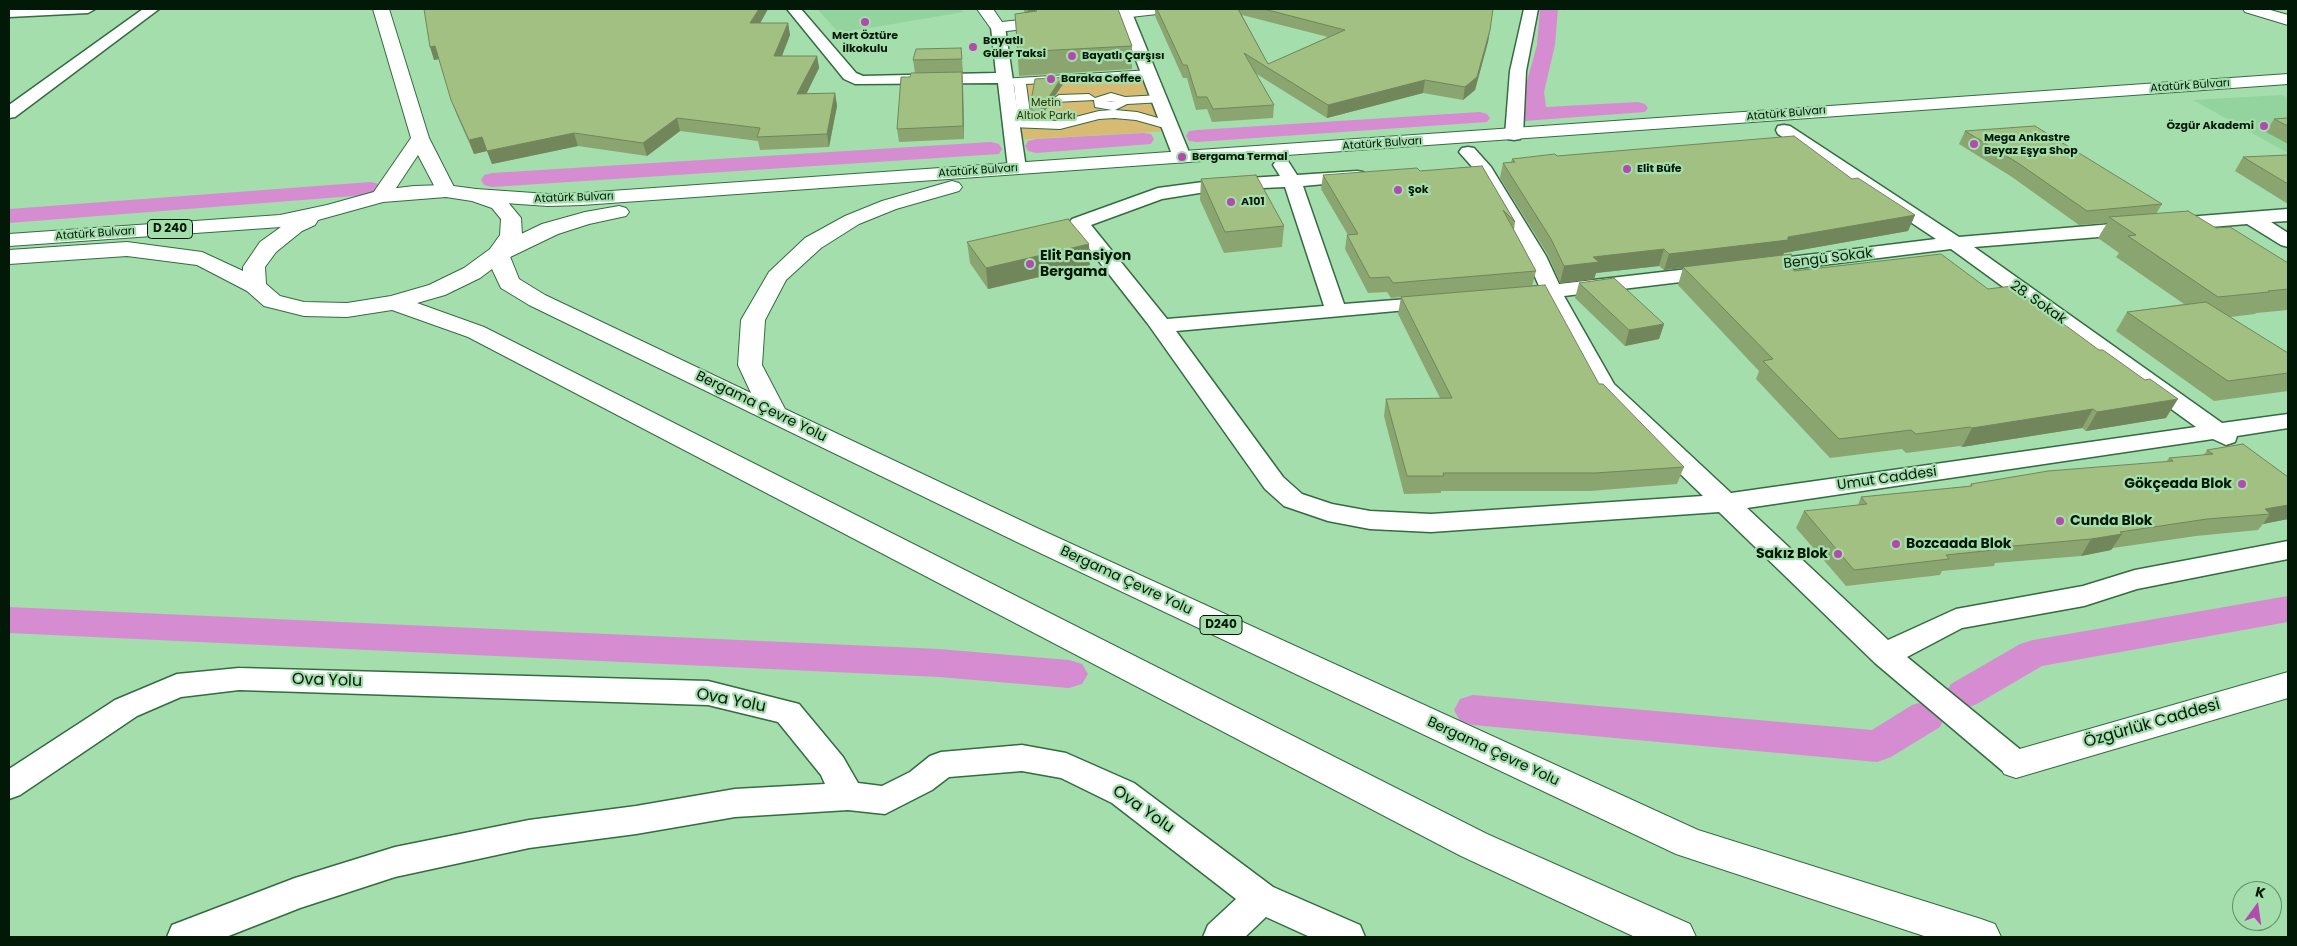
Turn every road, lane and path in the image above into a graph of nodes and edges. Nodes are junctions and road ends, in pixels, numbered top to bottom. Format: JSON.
{"nodes":[{"id":1,"x":88,"y":9,"type":"edge"},
{"id":2,"x":152,"y":9,"type":"edge"},
{"id":3,"x":381,"y":9,"type":"edge"},
{"id":4,"x":794,"y":9,"type":"edge"},
{"id":5,"x":985,"y":9,"type":"edge"},
{"id":6,"x":1157,"y":9,"type":"edge"},
{"id":7,"x":1531,"y":9,"type":"edge"},
{"id":8,"x":2251,"y":9,"type":"edge"},
{"id":9,"x":9,"y":13,"type":"edge"},
{"id":10,"x":1125,"y":13,"type":"junction"},
{"id":11,"x":2288,"y":20,"type":"edge"},
{"id":12,"x":998,"y":27,"type":"junction"},
{"id":13,"x":1151,"y":74,"type":"junction"},
{"id":14,"x":1086,"y":78,"type":"junction"},
{"id":15,"x":2288,"y":79,"type":"edge"},
{"id":16,"x":1010,"y":81,"type":"junction"},
{"id":17,"x":2288,"y":94,"type":"edge"},
{"id":18,"x":1059,"y":99,"type":"dead end"},
{"id":19,"x":1160,"y":99,"type":"junction"},
{"id":20,"x":1092,"y":105,"type":"junction"},
{"id":21,"x":1077,"y":106,"type":"dead end"},
{"id":22,"x":1116,"y":107,"type":"junction"},
{"id":23,"x":9,"y":113,"type":"edge"},
{"id":24,"x":1018,"y":123,"type":"junction"},
{"id":25,"x":1168,"y":125,"type":"junction"},
{"id":26,"x":1784,"y":130,"type":"junction"},
{"id":27,"x":1514,"y":135,"type":"junction"},
{"id":28,"x":420,"y":138,"type":"junction"},
{"id":29,"x":1182,"y":157,"type":"junction"},
{"id":30,"x":1471,"y":162,"type":"junction"},
{"id":31,"x":1017,"y":168,"type":"junction"},
{"id":32,"x":1287,"y":173,"type":"junction"},
{"id":33,"x":1378,"y":174,"type":"edge"},
{"id":34,"x":952,"y":187,"type":"junction"},
{"id":35,"x":446,"y":191,"type":"junction"},
{"id":36,"x":476,"y":195,"type":"junction"},
{"id":37,"x":381,"y":196,"type":"junction"},
{"id":38,"x":330,"y":211,"type":"junction"},
{"id":39,"x":2288,"y":214,"type":"edge"},
{"id":40,"x":2250,"y":218,"type":"junction"},
{"id":41,"x":9,"y":240,"type":"edge"},
{"id":42,"x":2288,"y":241,"type":"edge"},
{"id":43,"x":1955,"y":243,"type":"junction"},
{"id":44,"x":498,"y":254,"type":"junction"},
{"id":45,"x":9,"y":257,"type":"edge"},
{"id":46,"x":255,"y":286,"type":"junction"},
{"id":47,"x":1552,"y":292,"type":"junction"},
{"id":48,"x":1494,"y":297,"type":"edge"},
{"id":49,"x":1454,"y":301,"type":"edge"},
{"id":50,"x":394,"y":303,"type":"junction"},
{"id":51,"x":1336,"y":311,"type":"junction"},
{"id":52,"x":1161,"y":326,"type":"junction"},
{"id":53,"x":776,"y":414,"type":"junction"},
{"id":54,"x":2288,"y":421,"type":"edge"},
{"id":55,"x":2218,"y":431,"type":"junction"},
{"id":56,"x":2242,"y":448,"type":"edge"},
{"id":57,"x":1724,"y":503,"type":"junction"},
{"id":58,"x":2288,"y":550,"type":"edge"},
{"id":59,"x":1885,"y":654,"type":"junction"},
{"id":60,"x":2288,"y":685,"type":"edge"},
{"id":61,"x":2016,"y":764,"type":"joint"},
{"id":62,"x":9,"y":786,"type":"edge"},
{"id":63,"x":848,"y":796,"type":"junction"},
{"id":64,"x":1261,"y":898,"type":"junction"},
{"id":65,"x":185,"y":937,"type":"edge"},
{"id":66,"x":1221,"y":937,"type":"edge"},
{"id":67,"x":1347,"y":937,"type":"edge"},
{"id":68,"x":1676,"y":937,"type":"edge"},
{"id":69,"x":1981,"y":937,"type":"edge"}],
"edges":[{"from":1,"to":9,"type":"street"},
{"from":2,"to":23,"type":"street"},
{"from":3,"to":28,"type":"main road"},
{"from":4,"to":16,"type":"street"},
{"from":5,"to":12,"type":"main road"},
{"from":6,"to":10,"type":"main road"},
{"from":7,"to":27,"type":"street"},
{"from":8,"to":11,"type":"main road"},
{"from":10,"to":12,"type":"main road"},
{"from":10,"to":13,"type":"street"},
{"from":12,"to":16,"type":"street"},
{"from":13,"to":14,"type":"street"},
{"from":13,"to":19,"type":"street"},
{"from":14,"to":16,"type":"street"},
{"from":14,"to":20,"type":"street"},
{"from":15,"to":27,"type":"main road","name":"Atatürk Bulvarı"},
{"from":16,"to":24,"type":"street"},
{"from":17,"to":26,"type":"main road","name":"Atatürk Bulvarı"},
{"from":18,"to":20,"type":"street"},
{"from":19,"to":22,"type":"street"},
{"from":19,"to":25,"type":"street"},
{"from":20,"to":21,"type":"street"},
{"from":20,"to":22,"type":"street"},
{"from":20,"to":22,"type":"street"},
{"from":20,"to":24,"type":"street"},
{"from":22,"to":25,"type":"street"},
{"from":24,"to":31,"type":"street"},
{"from":25,"to":29,"type":"street"},
{"from":26,"to":30,"type":"main road","name":"Atatürk Bulvarı"},
{"from":26,"to":43,"type":"street","name":"28. Sokak"},
{"from":27,"to":29,"type":"main road","name":"Atatürk Bulvarı"},
{"from":28,"to":35,"type":"main road"},
{"from":28,"to":37,"type":"main road"},
{"from":29,"to":31,"type":"main road","name":"Atatürk Bulvarı"},
{"from":30,"to":32,"type":"main road","name":"Atatürk Bulvarı"},
{"from":30,"to":47,"type":"street"},
{"from":31,"to":36,"type":"main road","name":"Atatürk Bulvarı"},
{"from":32,"to":33,"type":"street"},
{"from":32,"to":34,"type":"main road","name":"Atatürk Bulvarı"},
{"from":32,"to":51,"type":"street"},
{"from":32,"to":52,"type":"street","name":"Umut Caddesi"},
{"from":34,"to":44,"type":"main road","name":"Atatürk Bulvarı"},
{"from":34,"to":53,"type":"main road"},
{"from":35,"to":36,"type":"main road","name":"Atatürk Bulvarı"},
{"from":35,"to":37,"type":"main road","name":"Atatürk Bulvarı"},
{"from":36,"to":44,"type":"main road","name":"Atatürk Bulvarı"},
{"from":37,"to":38,"type":"main road","name":"Atatürk Bulvarı"},
{"from":38,"to":41,"type":"main road","name":"Atatürk Bulvarı","number":"D 240"},
{"from":38,"to":46,"type":"main road","name":"Atatürk Bulvarı"},
{"from":39,"to":40,"type":"street","name":"Bengü Sokak"},
{"from":40,"to":42,"type":"street"},
{"from":40,"to":43,"type":"street","name":"Bengü Sokak"},
{"from":43,"to":47,"type":"street","name":"Bengü Sokak"},
{"from":43,"to":55,"type":"street","name":"28. Sokak"},
{"from":44,"to":50,"type":"main road","name":"Atatürk Bulvarı"},
{"from":44,"to":53,"type":"main road","name":"Bergama Çevre Yolu","number":"D240"},
{"from":45,"to":46,"type":"main road","name":"Atatürk Bulvarı","number":"D 240"},
{"from":46,"to":50,"type":"main road","name":"Atatürk Bulvarı"},
{"from":47,"to":48,"type":"street","name":"Bengü Sokak"},
{"from":47,"to":57,"type":"street"},
{"from":49,"to":51,"type":"street"},
{"from":50,"to":68,"type":"main road"},
{"from":51,"to":52,"type":"street"},
{"from":52,"to":57,"type":"street","name":"Umut Caddesi"},
{"from":53,"to":69,"type":"main road","name":"Bergama Çevre Yolu","number":"D240"},
{"from":54,"to":55,"type":"street","name":"Umut Caddesi"},
{"from":55,"to":56,"type":"street","name":"28. Sokak"},
{"from":55,"to":57,"type":"street","name":"Umut Caddesi"},
{"from":57,"to":59,"type":"street"},
{"from":58,"to":59,"type":"street"},
{"from":59,"to":61,"type":"street"},
{"from":60,"to":61,"type":"main road","name":"Özgürlük Caddesi"},
{"from":62,"to":63,"type":"street","name":"Ova Yolu"},
{"from":63,"to":64,"type":"street","name":"Ova Yolu"},
{"from":63,"to":65,"type":"street"},
{"from":64,"to":66,"type":"street"},
{"from":64,"to":67,"type":"street","name":"Ova Yolu"}]}
